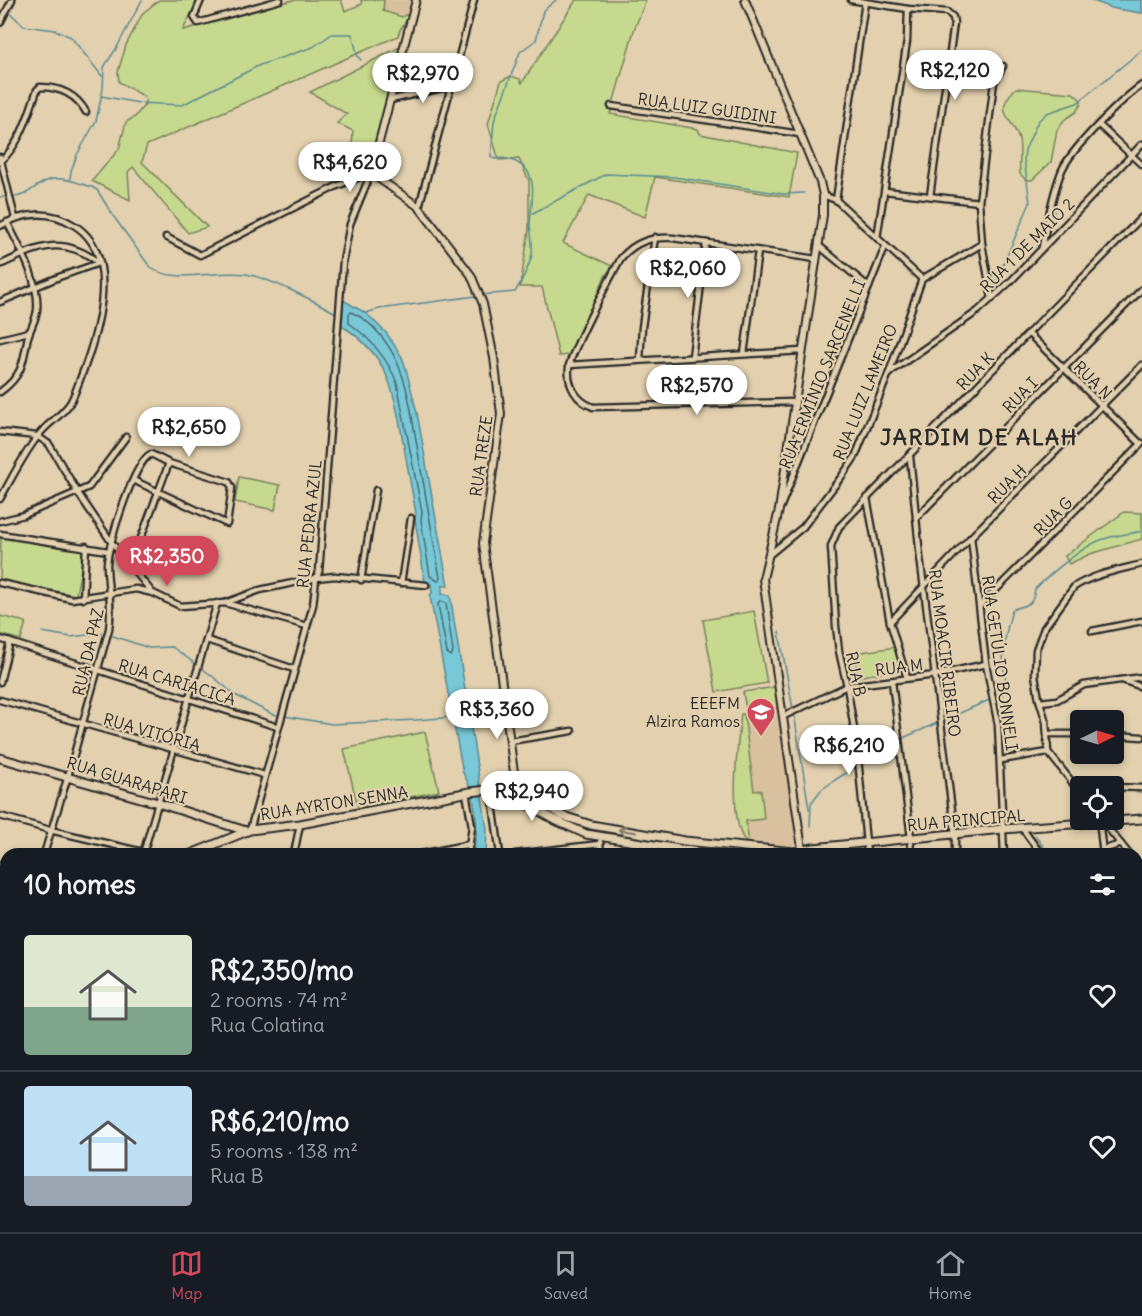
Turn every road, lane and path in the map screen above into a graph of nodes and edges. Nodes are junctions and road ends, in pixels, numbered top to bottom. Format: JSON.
{"nodes":[{"id":1,"x":12,"y":0,"type":"edge"},
{"id":2,"x":201,"y":0,"type":"edge"},
{"id":3,"x":280,"y":0,"type":"edge"},
{"id":4,"x":416,"y":0,"type":"edge"},
{"id":5,"x":474,"y":0,"type":"edge"},
{"id":6,"x":745,"y":0,"type":"edge"},
{"id":7,"x":851,"y":0,"type":"edge"},
{"id":8,"x":865,"y":2,"type":"junction"},
{"id":9,"x":908,"y":9,"type":"junction"},
{"id":10,"x":0,"y":23,"type":"edge"},
{"id":11,"x":1003,"y":66,"type":"dead end"},
{"id":12,"x":1142,"y":84,"type":"edge"},
{"id":13,"x":451,"y":86,"type":"junction"},
{"id":14,"x":390,"y":100,"type":"junction"},
{"id":15,"x":611,"y":106,"type":"dead end"},
{"id":16,"x":86,"y":112,"type":"dead end"},
{"id":17,"x":1099,"y":125,"type":"junction"},
{"id":18,"x":800,"y":134,"type":"junction"},
{"id":19,"x":1142,"y":144,"type":"edge"},
{"id":20,"x":1132,"y":154,"type":"junction"},
{"id":21,"x":1,"y":160,"type":"edge"},
{"id":22,"x":1142,"y":165,"type":"edge"},
{"id":23,"x":371,"y":173,"type":"junction"},
{"id":24,"x":885,"y":190,"type":"junction"},
{"id":25,"x":823,"y":195,"type":"junction"},
{"id":26,"x":930,"y":196,"type":"junction"},
{"id":27,"x":836,"y":200,"type":"junction"},
{"id":28,"x":979,"y":202,"type":"junction"},
{"id":29,"x":419,"y":207,"type":"junction"},
{"id":30,"x":1142,"y":216,"type":"edge"},
{"id":31,"x":15,"y":218,"type":"junction"},
{"id":32,"x":7,"y":222,"type":"junction"},
{"id":33,"x":0,"y":226,"type":"edge"},
{"id":34,"x":166,"y":237,"type":"dead end"},
{"id":35,"x":655,"y":237,"type":"junction"},
{"id":36,"x":877,"y":238,"type":"junction"},
{"id":37,"x":706,"y":243,"type":"junction"},
{"id":38,"x":982,"y":244,"type":"junction"},
{"id":39,"x":818,"y":245,"type":"junction"},
{"id":40,"x":885,"y":247,"type":"junction"},
{"id":41,"x":1041,"y":250,"type":"junction"},
{"id":42,"x":758,"y":251,"type":"junction"},
{"id":43,"x":23,"y":255,"type":"junction"},
{"id":44,"x":816,"y":259,"type":"junction"},
{"id":45,"x":99,"y":263,"type":"junction"},
{"id":46,"x":0,"y":266,"type":"edge"},
{"id":47,"x":922,"y":279,"type":"junction"},
{"id":48,"x":869,"y":286,"type":"junction"},
{"id":49,"x":34,"y":287,"type":"junction"},
{"id":50,"x":1142,"y":289,"type":"edge"},
{"id":51,"x":992,"y":299,"type":"junction"},
{"id":52,"x":0,"y":302,"type":"edge"},
{"id":53,"x":29,"y":332,"type":"junction"},
{"id":54,"x":1028,"y":333,"type":"junction"},
{"id":55,"x":0,"y":339,"type":"edge"},
{"id":56,"x":802,"y":351,"type":"junction"},
{"id":57,"x":744,"y":354,"type":"junction"},
{"id":58,"x":692,"y":357,"type":"junction"},
{"id":59,"x":640,"y":360,"type":"junction"},
{"id":60,"x":569,"y":365,"type":"junction"},
{"id":61,"x":1142,"y":365,"type":"edge"},
{"id":62,"x":1063,"y":368,"type":"junction"},
{"id":63,"x":889,"y":373,"type":"junction"},
{"id":64,"x":0,"y":392,"type":"edge"},
{"id":65,"x":794,"y":402,"type":"junction"},
{"id":66,"x":1102,"y":406,"type":"junction"},
{"id":67,"x":0,"y":432,"type":"edge"},
{"id":68,"x":38,"y":436,"type":"junction"},
{"id":69,"x":126,"y":437,"type":"dead end"},
{"id":70,"x":1142,"y":443,"type":"edge"},
{"id":71,"x":910,"y":456,"type":"junction"},
{"id":72,"x":169,"y":463,"type":"junction"},
{"id":73,"x":133,"y":480,"type":"junction"},
{"id":74,"x":376,"y":490,"type":"dead end"},
{"id":75,"x":78,"y":493,"type":"junction"},
{"id":76,"x":158,"y":493,"type":"junction"},
{"id":77,"x":867,"y":498,"type":"junction"},
{"id":78,"x":0,"y":499,"type":"edge"},
{"id":79,"x":779,"y":510,"type":"junction"},
{"id":80,"x":411,"y":518,"type":"dead end"},
{"id":81,"x":916,"y":518,"type":"junction"},
{"id":82,"x":0,"y":521,"type":"edge"},
{"id":83,"x":0,"y":534,"type":"edge"},
{"id":84,"x":971,"y":537,"type":"junction"},
{"id":85,"x":141,"y":538,"type":"dead end"},
{"id":86,"x":112,"y":543,"type":"junction"},
{"id":87,"x":86,"y":546,"type":"junction"},
{"id":88,"x":831,"y":546,"type":"joint"},
{"id":89,"x":108,"y":551,"type":"junction"},
{"id":90,"x":768,"y":555,"type":"junction"},
{"id":91,"x":1142,"y":564,"type":"edge"},
{"id":92,"x":316,"y":578,"type":"junction"},
{"id":93,"x":361,"y":579,"type":"junction"},
{"id":94,"x":0,"y":584,"type":"edge"},
{"id":95,"x":401,"y":584,"type":"junction"},
{"id":96,"x":426,"y":585,"type":"dead end"},
{"id":97,"x":924,"y":586,"type":"junction"},
{"id":98,"x":153,"y":593,"type":"junction"},
{"id":99,"x":111,"y":595,"type":"junction"},
{"id":100,"x":83,"y":598,"type":"junction"},
{"id":101,"x":217,"y":603,"type":"junction"},
{"id":102,"x":225,"y":603,"type":"junction"},
{"id":103,"x":980,"y":606,"type":"junction"},
{"id":104,"x":1142,"y":621,"type":"edge"},
{"id":105,"x":890,"y":622,"type":"junction"},
{"id":106,"x":307,"y":626,"type":"junction"},
{"id":107,"x":1092,"y":631,"type":"dead end"},
{"id":108,"x":0,"y":639,"type":"edge"},
{"id":109,"x":207,"y":640,"type":"junction"},
{"id":110,"x":10,"y":642,"type":"junction"},
{"id":111,"x":986,"y":664,"type":"junction"},
{"id":112,"x":294,"y":669,"type":"junction"},
{"id":113,"x":99,"y":671,"type":"junction"},
{"id":114,"x":936,"y":675,"type":"junction"},
{"id":115,"x":1142,"y":677,"type":"edge"},
{"id":116,"x":907,"y":678,"type":"junction"},
{"id":117,"x":1122,"y":680,"type":"junction"},
{"id":118,"x":892,"y":681,"type":"junction"},
{"id":119,"x":0,"y":682,"type":"edge"},
{"id":120,"x":847,"y":686,"type":"junction"},
{"id":121,"x":1142,"y":687,"type":"edge"},
{"id":122,"x":0,"y":700,"type":"edge"},
{"id":123,"x":187,"y":700,"type":"junction"},
{"id":124,"x":1040,"y":702,"type":"junction"},
{"id":125,"x":784,"y":716,"type":"junction"},
{"id":126,"x":83,"y":724,"type":"junction"},
{"id":127,"x":278,"y":727,"type":"junction"},
{"id":128,"x":572,"y":731,"type":"dead end"},
{"id":129,"x":1048,"y":734,"type":"junction"},
{"id":130,"x":1070,"y":734,"type":"edge"},
{"id":131,"x":1124,"y":736,"type":"edge"},
{"id":132,"x":1142,"y":737,"type":"edge"},
{"id":133,"x":510,"y":741,"type":"junction"},
{"id":134,"x":173,"y":751,"type":"junction"},
{"id":135,"x":1048,"y":752,"type":"junction"},
{"id":136,"x":0,"y":758,"type":"edge"},
{"id":137,"x":1001,"y":760,"type":"junction"},
{"id":138,"x":264,"y":775,"type":"junction"},
{"id":139,"x":68,"y":776,"type":"junction"},
{"id":140,"x":1070,"y":780,"type":"edge"},
{"id":141,"x":516,"y":787,"type":"junction"},
{"id":142,"x":1124,"y":787,"type":"edge"},
{"id":143,"x":1142,"y":788,"type":"edge"},
{"id":144,"x":491,"y":790,"type":"junction"},
{"id":145,"x":469,"y":793,"type":"junction"},
{"id":146,"x":514,"y":796,"type":"junction"},
{"id":147,"x":158,"y":803,"type":"junction"},
{"id":148,"x":0,"y":816,"type":"edge"},
{"id":149,"x":1142,"y":819,"type":"edge"},
{"id":150,"x":1124,"y":820,"type":"edge"},
{"id":151,"x":300,"y":824,"type":"junction"},
{"id":152,"x":1070,"y":824,"type":"edge"},
{"id":153,"x":1022,"y":828,"type":"junction"},
{"id":154,"x":1003,"y":829,"type":"junction"},
{"id":155,"x":51,"y":830,"type":"junction"},
{"id":156,"x":1101,"y":830,"type":"edge"},
{"id":157,"x":1108,"y":830,"type":"edge"},
{"id":158,"x":248,"y":831,"type":"junction"},
{"id":159,"x":955,"y":834,"type":"junction"},
{"id":160,"x":910,"y":838,"type":"junction"},
{"id":161,"x":599,"y":840,"type":"junction"},
{"id":162,"x":867,"y":843,"type":"junction"},
{"id":163,"x":470,"y":844,"type":"junction"},
{"id":164,"x":1121,"y":844,"type":"junction"},
{"id":165,"x":46,"y":848,"type":"edge"},
{"id":166,"x":123,"y":848,"type":"edge"},
{"id":167,"x":144,"y":848,"type":"edge"},
{"id":168,"x":208,"y":848,"type":"edge"},
{"id":169,"x":295,"y":848,"type":"edge"},
{"id":170,"x":450,"y":848,"type":"edge"},
{"id":171,"x":469,"y":848,"type":"edge"},
{"id":172,"x":499,"y":848,"type":"edge"},
{"id":173,"x":550,"y":848,"type":"edge"},
{"id":174,"x":600,"y":848,"type":"edge"},
{"id":175,"x":662,"y":848,"type":"edge"},
{"id":176,"x":748,"y":848,"type":"edge"},
{"id":177,"x":808,"y":848,"type":"edge"},
{"id":178,"x":825,"y":848,"type":"edge"},
{"id":179,"x":867,"y":848,"type":"edge"},
{"id":180,"x":910,"y":848,"type":"edge"},
{"id":181,"x":955,"y":848,"type":"edge"},
{"id":182,"x":1004,"y":848,"type":"edge"},
{"id":183,"x":1037,"y":848,"type":"edge"},
{"id":184,"x":1102,"y":848,"type":"edge"},
{"id":185,"x":1112,"y":848,"type":"edge"},
{"id":186,"x":1124,"y":848,"type":"edge"}],
"edges":[{"from":1,"to":10,"type":"street"},
{"from":2,"to":3,"type":"street"},
{"from":4,"to":14,"type":"street"},
{"from":5,"to":13,"type":"street"},
{"from":6,"to":18,"type":"street"},
{"from":7,"to":8,"type":"street"},
{"from":8,"to":9,"type":"street"},
{"from":8,"to":27,"type":"street"},
{"from":9,"to":24,"type":"street"},
{"from":9,"to":26,"type":"street"},
{"from":11,"to":28,"type":"street"},
{"from":12,"to":17,"type":"street"},
{"from":13,"to":14,"type":"street"},
{"from":13,"to":29,"type":"street"},
{"from":14,"to":23,"type":"street"},
{"from":15,"to":18,"type":"street","name":"RUA LUIZ GUIDINI"},
{"from":16,"to":21,"type":"street"},
{"from":17,"to":20,"type":"street"},
{"from":17,"to":41,"type":"street"},
{"from":18,"to":25,"type":"street"},
{"from":19,"to":20,"type":"street","name":"RUA 1 DE MAIO 2"},
{"from":20,"to":22,"type":"street"},
{"from":20,"to":41,"type":"street","name":"RUA 1 DE MAIO 2"},
{"from":21,"to":31,"type":"street"},
{"from":23,"to":29,"type":"street","name":"RUA TREZE"},
{"from":23,"to":34,"type":"street"},
{"from":23,"to":92,"type":"street","name":"RUA PEDRA AZUL"},
{"from":24,"to":26,"type":"street"},
{"from":24,"to":36,"type":"street"},
{"from":25,"to":27,"type":"street"},
{"from":25,"to":39,"type":"street"},
{"from":26,"to":28,"type":"street"},
{"from":27,"to":36,"type":"street"},
{"from":28,"to":38,"type":"street"},
{"from":29,"to":133,"type":"street","name":"RUA TREZE"},
{"from":30,"to":54,"type":"street","name":"RUA K"},
{"from":31,"to":32,"type":"street"},
{"from":31,"to":45,"type":"street"},
{"from":32,"to":33,"type":"street"},
{"from":32,"to":43,"type":"street"},
{"from":35,"to":37,"type":"street"},
{"from":35,"to":59,"type":"street"},
{"from":35,"to":60,"type":"street"},
{"from":36,"to":40,"type":"street"},
{"from":37,"to":42,"type":"street"},
{"from":37,"to":58,"type":"street"},
{"from":38,"to":47,"type":"street"},
{"from":38,"to":51,"type":"street"},
{"from":39,"to":44,"type":"street"},
{"from":39,"to":48,"type":"street"},
{"from":40,"to":47,"type":"street"},
{"from":40,"to":48,"type":"street","name":"RUA ERMÍNIO SARCENELLI"},
{"from":41,"to":51,"type":"street","name":"RUA 1 DE MAIO 2"},
{"from":42,"to":44,"type":"street"},
{"from":42,"to":57,"type":"street"},
{"from":43,"to":45,"type":"street"},
{"from":43,"to":46,"type":"street"},
{"from":43,"to":49,"type":"street"},
{"from":44,"to":56,"type":"street"},
{"from":45,"to":49,"type":"street"},
{"from":45,"to":68,"type":"street"},
{"from":47,"to":63,"type":"street","name":"RUA LUIZ LAMEIRO"},
{"from":48,"to":79,"type":"street","name":"RUA ERMÍNIO SARCENELLI"},
{"from":49,"to":52,"type":"street"},
{"from":49,"to":53,"type":"street"},
{"from":50,"to":62,"type":"street","name":"RUA I"},
{"from":51,"to":63,"type":"street","name":"RUA 1 DE MAIO 2"},
{"from":53,"to":55,"type":"street"},
{"from":53,"to":64,"type":"street"},
{"from":54,"to":62,"type":"street","name":"RUA N"},
{"from":54,"to":71,"type":"street","name":"RUA K"},
{"from":56,"to":57,"type":"street"},
{"from":56,"to":65,"type":"street"},
{"from":57,"to":58,"type":"street"},
{"from":58,"to":59,"type":"street"},
{"from":59,"to":60,"type":"street"},
{"from":60,"to":65,"type":"street"},
{"from":61,"to":66,"type":"street","name":"RUA H"},
{"from":62,"to":66,"type":"street","name":"RUA N"},
{"from":62,"to":81,"type":"street","name":"RUA I"},
{"from":63,"to":90,"type":"street","name":"RUA LUIZ LAMEIRO"},
{"from":65,"to":79,"type":"street"},
{"from":66,"to":70,"type":"street","name":"RUA N"},
{"from":66,"to":84,"type":"street","name":"RUA H"},
{"from":67,"to":68,"type":"street"},
{"from":68,"to":75,"type":"street"},
{"from":68,"to":78,"type":"street"},
{"from":69,"to":75,"type":"street"},
{"from":70,"to":103,"type":"street","name":"RUA G"},
{"from":71,"to":77,"type":"street","name":"RUA K"},
{"from":71,"to":81,"type":"street","name":"RUA MOACIR RIBEIRO"},
{"from":72,"to":73,"type":"street","name":"RUA DA PAZ"},
{"from":72,"to":76,"type":"street"},
{"from":72,"to":76,"type":"street"},
{"from":73,"to":76,"type":"street"},
{"from":73,"to":86,"type":"street","name":"RUA DA PAZ"},
{"from":74,"to":93,"type":"street"},
{"from":75,"to":82,"type":"street"},
{"from":75,"to":86,"type":"street"},
{"from":76,"to":85,"type":"street"},
{"from":77,"to":88,"type":"street","name":"RUA K"},
{"from":77,"to":105,"type":"street"},
{"from":79,"to":90,"type":"street"},
{"from":80,"to":95,"type":"street"},
{"from":81,"to":97,"type":"street","name":"RUA MOACIR RIBEIRO"},
{"from":83,"to":87,"type":"street"},
{"from":84,"to":97,"type":"street","name":"RUA H"},
{"from":84,"to":103,"type":"street","name":"RUA GETÚLIO BONNELI"},
{"from":86,"to":89,"type":"street","name":"RUA DA PAZ"},
{"from":86,"to":98,"type":"street"},
{"from":87,"to":89,"type":"street"},
{"from":87,"to":100,"type":"street"},
{"from":88,"to":120,"type":"street","name":"RUA B"},
{"from":89,"to":99,"type":"street","name":"RUA DA PAZ"},
{"from":90,"to":125,"type":"street"},
{"from":91,"to":124,"type":"street"},
{"from":92,"to":93,"type":"street"},
{"from":92,"to":102,"type":"street"},
{"from":92,"to":106,"type":"street","name":"RUA PEDRA AZUL"},
{"from":93,"to":95,"type":"street"},
{"from":94,"to":100,"type":"street"},
{"from":95,"to":96,"type":"street"},
{"from":97,"to":105,"type":"street","name":"RUA H"},
{"from":97,"to":114,"type":"street","name":"RUA MOACIR RIBEIRO"},
{"from":98,"to":99,"type":"street"},
{"from":98,"to":101,"type":"street"},
{"from":99,"to":100,"type":"street"},
{"from":99,"to":113,"type":"street","name":"RUA DA PAZ"},
{"from":101,"to":102,"type":"street"},
{"from":101,"to":109,"type":"street"},
{"from":102,"to":106,"type":"street"},
{"from":103,"to":111,"type":"street","name":"RUA GETÚLIO BONNELI"},
{"from":104,"to":107,"type":"street"},
{"from":105,"to":116,"type":"street"},
{"from":106,"to":112,"type":"street","name":"RUA PEDRA AZUL"},
{"from":108,"to":110,"type":"street","name":"RUA CARIACICA"},
{"from":109,"to":112,"type":"street"},
{"from":109,"to":123,"type":"street"},
{"from":110,"to":113,"type":"street","name":"RUA CARIACICA"},
{"from":110,"to":119,"type":"street"},
{"from":111,"to":114,"type":"street","name":"RUA M"},
{"from":111,"to":137,"type":"street","name":"RUA GETÚLIO BONNELI"},
{"from":112,"to":127,"type":"street","name":"RUA PEDRA AZUL"},
{"from":113,"to":123,"type":"street","name":"RUA CARIACICA"},
{"from":113,"to":126,"type":"street","name":"RUA DA PAZ"},
{"from":114,"to":116,"type":"street","name":"RUA M"},
{"from":114,"to":159,"type":"street","name":"RUA MOACIR RIBEIRO"},
{"from":115,"to":117,"type":"street"},
{"from":116,"to":118,"type":"street","name":"RUA M"},
{"from":117,"to":121,"type":"street"},
{"from":117,"to":124,"type":"street"},
{"from":118,"to":120,"type":"street","name":"RUA M"},
{"from":118,"to":160,"type":"street"},
{"from":120,"to":125,"type":"street","name":"RUA M"},
{"from":120,"to":162,"type":"street","name":"RUA B"},
{"from":122,"to":126,"type":"street","name":"RUA VITÓRIA"},
{"from":123,"to":127,"type":"street","name":"RUA CARIACICA"},
{"from":123,"to":134,"type":"street"},
{"from":124,"to":129,"type":"street"},
{"from":125,"to":177,"type":"street"},
{"from":126,"to":134,"type":"street","name":"RUA VITÓRIA"},
{"from":126,"to":139,"type":"street","name":"RUA DA PAZ"},
{"from":127,"to":138,"type":"street","name":"RUA PEDRA AZUL"},
{"from":128,"to":133,"type":"street"},
{"from":129,"to":130,"type":"street"},
{"from":129,"to":135,"type":"street"},
{"from":131,"to":132,"type":"street"},
{"from":133,"to":141,"type":"street","name":"RUA TREZE"},
{"from":134,"to":138,"type":"street","name":"RUA VITÓRIA"},
{"from":134,"to":147,"type":"street"},
{"from":135,"to":137,"type":"street"},
{"from":135,"to":140,"type":"street"},
{"from":136,"to":139,"type":"main road","name":"RUA GUARAPARI"},
{"from":137,"to":154,"type":"street","name":"RUA GETÚLIO BONNELI"},
{"from":138,"to":158,"type":"street","name":"RUA PEDRA AZUL"},
{"from":139,"to":147,"type":"main road","name":"RUA GUARAPARI"},
{"from":139,"to":155,"type":"street","name":"RUA DA PAZ"},
{"from":141,"to":144,"type":"main road"},
{"from":141,"to":146,"type":"street","name":"RUA TREZE"},
{"from":176,"to":141,"type":"main road","name":"RUA PRINCIPAL","one_way":true},
{"from":142,"to":143,"type":"street"},
{"from":144,"to":145,"type":"main road","name":"RUA AYRTON SENNA"},
{"from":144,"to":146,"type":"main road"},
{"from":144,"to":172,"type":"street"},
{"from":145,"to":151,"type":"main road","name":"RUA AYRTON SENNA"},
{"from":145,"to":163,"type":"street"},
{"from":146,"to":161,"type":"main road"},
{"from":147,"to":158,"type":"main road","name":"RUA GUARAPARI"},
{"from":147,"to":167,"type":"street"},
{"from":148,"to":155,"type":"street"},
{"from":149,"to":150,"type":"main road","name":"RUA PRINCIPAL"},
{"from":151,"to":158,"type":"main road","name":"RUA AYRTON SENNA"},
{"from":151,"to":169,"type":"street"},
{"from":152,"to":153,"type":"main road","name":"RUA PRINCIPAL"},
{"from":153,"to":154,"type":"main road","name":"RUA PRINCIPAL"},
{"from":153,"to":183,"type":"street"},
{"from":154,"to":159,"type":"main road","name":"RUA PRINCIPAL"},
{"from":154,"to":182,"type":"street","name":"RUA GETÚLIO BONNELI"},
{"from":155,"to":165,"type":"street","name":"RUA DA PAZ"},
{"from":155,"to":166,"type":"street"},
{"from":156,"to":184,"type":"street"},
{"from":157,"to":164,"type":"street"},
{"from":158,"to":168,"type":"main road","name":"RUA AYRTON SENNA"},
{"from":159,"to":160,"type":"main road","name":"RUA PRINCIPAL"},
{"from":159,"to":181,"type":"street","name":"RUA MOACIR RIBEIRO"},
{"from":160,"to":162,"type":"main road","name":"RUA PRINCIPAL"},
{"from":160,"to":180,"type":"street"},
{"from":161,"to":173,"type":"street"},
{"from":161,"to":174,"type":"street"},
{"from":161,"to":175,"type":"main road"},
{"from":162,"to":178,"type":"main road","name":"RUA PRINCIPAL"},
{"from":162,"to":179,"type":"street","name":"RUA B"},
{"from":163,"to":170,"type":"street"},
{"from":163,"to":171,"type":"street"},
{"from":164,"to":185,"type":"street"},
{"from":164,"to":186,"type":"street"}]}
